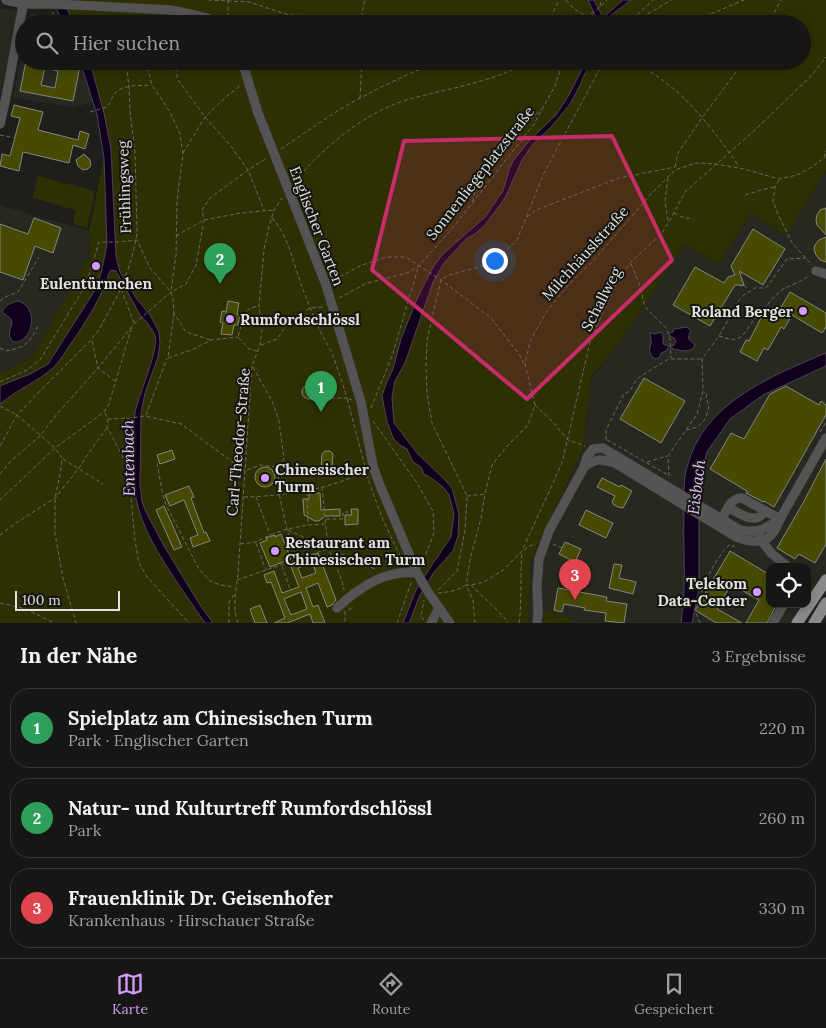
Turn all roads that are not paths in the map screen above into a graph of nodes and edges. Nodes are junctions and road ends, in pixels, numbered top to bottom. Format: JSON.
{"nodes":[{"id":1,"x":6,"y":0,"type":"edge"},
{"id":2,"x":24,"y":2,"type":"edge"},
{"id":3,"x":21,"y":15,"type":"edge"},
{"id":4,"x":195,"y":15,"type":"edge"},
{"id":5,"x":15,"y":47,"type":"edge"},
{"id":6,"x":245,"y":70,"type":"edge"},
{"id":7,"x":2,"y":112,"type":"edge"},
{"id":8,"x":0,"y":124,"type":"edge"},
{"id":9,"x":816,"y":271,"type":"road end"},
{"id":10,"x":826,"y":274,"type":"edge"},
{"id":11,"x":826,"y":438,"type":"edge"},
{"id":12,"x":584,"y":467,"type":"junction"},
{"id":13,"x":680,"y":499,"type":"junction"},
{"id":14,"x":729,"y":508,"type":"junction"},
{"id":15,"x":766,"y":511,"type":"junction"},
{"id":16,"x":780,"y":519,"type":"junction"},
{"id":17,"x":721,"y":523,"type":"junction"},
{"id":18,"x":758,"y":531,"type":"junction"},
{"id":19,"x":762,"y":541,"type":"junction"},
{"id":20,"x":783,"y":563,"type":"edge"},
{"id":21,"x":415,"y":574,"type":"junction"},
{"id":22,"x":826,"y":580,"type":"edge"},
{"id":23,"x":826,"y":589,"type":"edge"},
{"id":24,"x":826,"y":603,"type":"edge"},
{"id":25,"x":439,"y":608,"type":"junction"},
{"id":26,"x":782,"y":608,"type":"edge"},
{"id":27,"x":341,"y":609,"type":"road end"},
{"id":28,"x":826,"y":616,"type":"edge"},
{"id":29,"x":431,"y":623,"type":"edge"},
{"id":30,"x":450,"y":623,"type":"edge"},
{"id":31,"x":537,"y":623,"type":"edge"},
{"id":32,"x":773,"y":623,"type":"edge"},
{"id":33,"x":797,"y":623,"type":"edge"},
{"id":34,"x":806,"y":623,"type":"edge"},
{"id":35,"x":814,"y":623,"type":"edge"},
{"id":36,"x":822,"y":623,"type":"edge"}],
"edges":[{"from":1,"to":2,"type":"street"},
{"from":2,"to":3,"type":"street"},
{"from":2,"to":4,"type":"street"},
{"from":5,"to":7,"type":"street"},
{"from":6,"to":21,"type":"street","name":"Englischer Garten"},
{"from":7,"to":8,"type":"street"},
{"from":9,"to":10,"type":"street"},
{"from":11,"to":16,"type":"street"},
{"from":12,"to":13,"type":"street"},
{"from":12,"to":13,"type":"street"},
{"from":12,"to":31,"type":"street"},
{"from":13,"to":17,"type":"street"},
{"from":14,"to":15,"type":"street"},
{"from":14,"to":15,"type":"street"},
{"from":14,"to":17,"type":"street"},
{"from":15,"to":16,"type":"street"},
{"from":16,"to":18,"type":"street"},
{"from":16,"to":19,"type":"street"},
{"from":17,"to":18,"type":"street"},
{"from":17,"to":19,"type":"street"},
{"from":18,"to":19,"type":"street"},
{"from":19,"to":20,"type":"street"},
{"from":21,"to":25,"type":"street","name":"Englischer Garten"},
{"from":21,"to":27,"type":"street"},
{"from":22,"to":33,"type":"main road"},
{"from":23,"to":34,"type":"main road"},
{"from":24,"to":35,"type":"main road"},
{"from":25,"to":29,"type":"street"},
{"from":25,"to":30,"type":"street"},
{"from":26,"to":32,"type":"street"},
{"from":28,"to":36,"type":"main road"}]}
